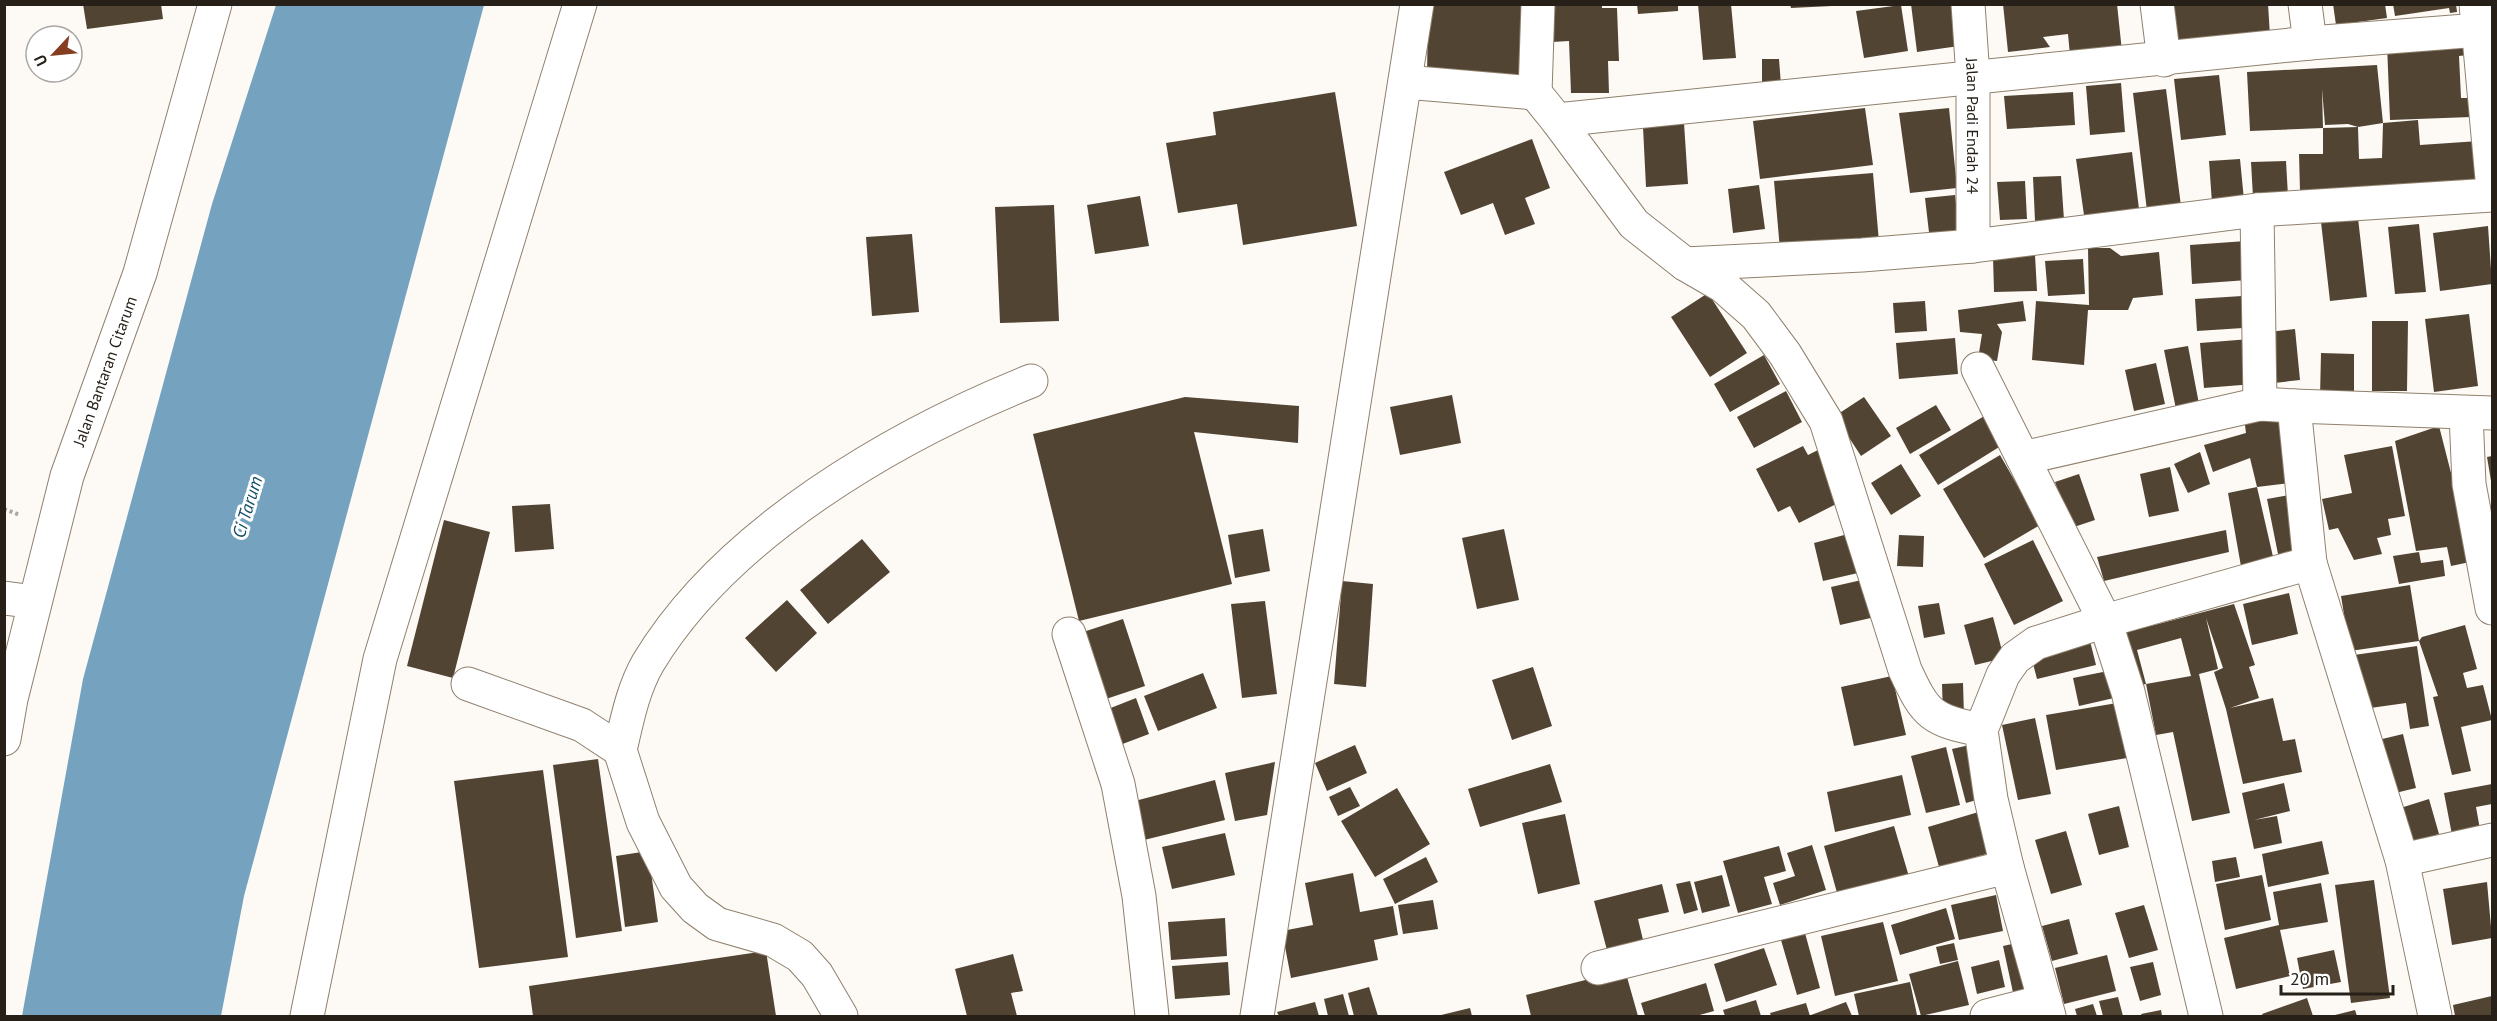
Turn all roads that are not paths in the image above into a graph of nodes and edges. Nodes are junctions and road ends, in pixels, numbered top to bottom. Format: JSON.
{"nodes":[{"id":1,"x":215,"y":4,"type":"edge"},
{"id":2,"x":580,"y":4,"type":"edge"},
{"id":3,"x":1418,"y":4,"type":"edge"},
{"id":4,"x":1538,"y":4,"type":"edge"},
{"id":5,"x":1968,"y":4,"type":"edge"},
{"id":6,"x":2157,"y":4,"type":"edge"},
{"id":7,"x":2305,"y":4,"type":"edge"},
{"id":8,"x":2477,"y":17,"type":"edge"},
{"id":9,"x":2310,"y":43,"type":"junction"},
{"id":10,"x":2164,"y":60,"type":"junction"},
{"id":11,"x":1973,"y":77,"type":"junction"},
{"id":12,"x":1405,"y":82,"type":"junction"},
{"id":13,"x":1535,"y":93,"type":"junction"},
{"id":14,"x":1557,"y":120,"type":"junction"},
{"id":15,"x":2493,"y":179,"type":"edge"},
{"id":16,"x":2493,"y":195,"type":"edge"},
{"id":17,"x":2257,"y":210,"type":"junction"},
{"id":18,"x":1973,"y":246,"type":"junction"},
{"id":19,"x":1685,"y":264,"type":"junction"},
{"id":20,"x":1978,"y":369,"type":"dead end"},
{"id":21,"x":1031,"y":381,"type":"dead end"},
{"id":22,"x":2260,"y":404,"type":"junction"},
{"id":23,"x":2294,"y":406,"type":"junction"},
{"id":24,"x":2479,"y":413,"type":"edge"},
{"id":25,"x":2023,"y":458,"type":"junction"},
{"id":26,"x":2310,"y":563,"type":"junction"},
{"id":27,"x":20,"y":600,"type":"edge"},
{"id":28,"x":2493,"y":608,"type":"edge"},
{"id":29,"x":2105,"y":621,"type":"junction"},
{"id":30,"x":1069,"y":634,"type":"dead end"},
{"id":31,"x":468,"y":684,"type":"dead end"},
{"id":32,"x":1981,"y":730,"type":"junction"},
{"id":33,"x":4,"y":739,"type":"edge"},
{"id":34,"x":620,"y":750,"type":"junction"},
{"id":35,"x":2493,"y":840,"type":"edge"},
{"id":36,"x":2402,"y":860,"type":"junction"},
{"id":37,"x":2007,"y":867,"type":"junction"},
{"id":38,"x":1598,"y":968,"type":"dead end"},
{"id":39,"x":2047,"y":1009,"type":"edge"},
{"id":40,"x":307,"y":1017,"type":"edge"},
{"id":41,"x":841,"y":1017,"type":"edge"},
{"id":42,"x":1152,"y":1017,"type":"edge"},
{"id":43,"x":1257,"y":1017,"type":"edge"},
{"id":44,"x":1987,"y":1017,"type":"edge"},
{"id":45,"x":2206,"y":1017,"type":"edge"},
{"id":46,"x":2435,"y":1017,"type":"edge"}],
"edges":[{"from":1,"to":27,"type":"street","name":"Jalan Bantaran Citarum"},
{"from":2,"to":40,"type":"street"},
{"from":3,"to":12,"type":"street"},
{"from":4,"to":13,"type":"street"},
{"from":5,"to":11,"type":"street","name":"Jalan Padi Endah 24"},
{"from":6,"to":10,"type":"street"},
{"from":7,"to":9,"type":"street"},
{"from":8,"to":9,"type":"street"},
{"from":8,"to":15,"type":"street"},
{"from":9,"to":10,"type":"street"},
{"from":10,"to":11,"type":"street"},
{"from":11,"to":14,"type":"street"},
{"from":11,"to":18,"type":"street","name":"Jalan Padi Endah 24"},
{"from":12,"to":13,"type":"street"},
{"from":12,"to":43,"type":"street"},
{"from":13,"to":14,"type":"street"},
{"from":14,"to":19,"type":"street"},
{"from":16,"to":17,"type":"street"},
{"from":17,"to":18,"type":"street"},
{"from":17,"to":22,"type":"street"},
{"from":18,"to":19,"type":"street"},
{"from":19,"to":32,"type":"street"},
{"from":20,"to":25,"type":"street"},
{"from":21,"to":34,"type":"street"},
{"from":22,"to":23,"type":"street"},
{"from":22,"to":25,"type":"street"},
{"from":23,"to":24,"type":"street"},
{"from":23,"to":26,"type":"street"},
{"from":24,"to":28,"type":"street"},
{"from":25,"to":29,"type":"street"},
{"from":26,"to":29,"type":"street"},
{"from":26,"to":36,"type":"street"},
{"from":27,"to":33,"type":"street","name":"Jalan Bantaran Citarum"},
{"from":29,"to":32,"type":"street"},
{"from":29,"to":45,"type":"street"},
{"from":30,"to":42,"type":"street"},
{"from":31,"to":34,"type":"street"},
{"from":32,"to":37,"type":"street"},
{"from":34,"to":41,"type":"street"},
{"from":35,"to":36,"type":"street"},
{"from":36,"to":46,"type":"street"},
{"from":37,"to":38,"type":"street"},
{"from":37,"to":39,"type":"street"},
{"from":39,"to":44,"type":"street"}]}
